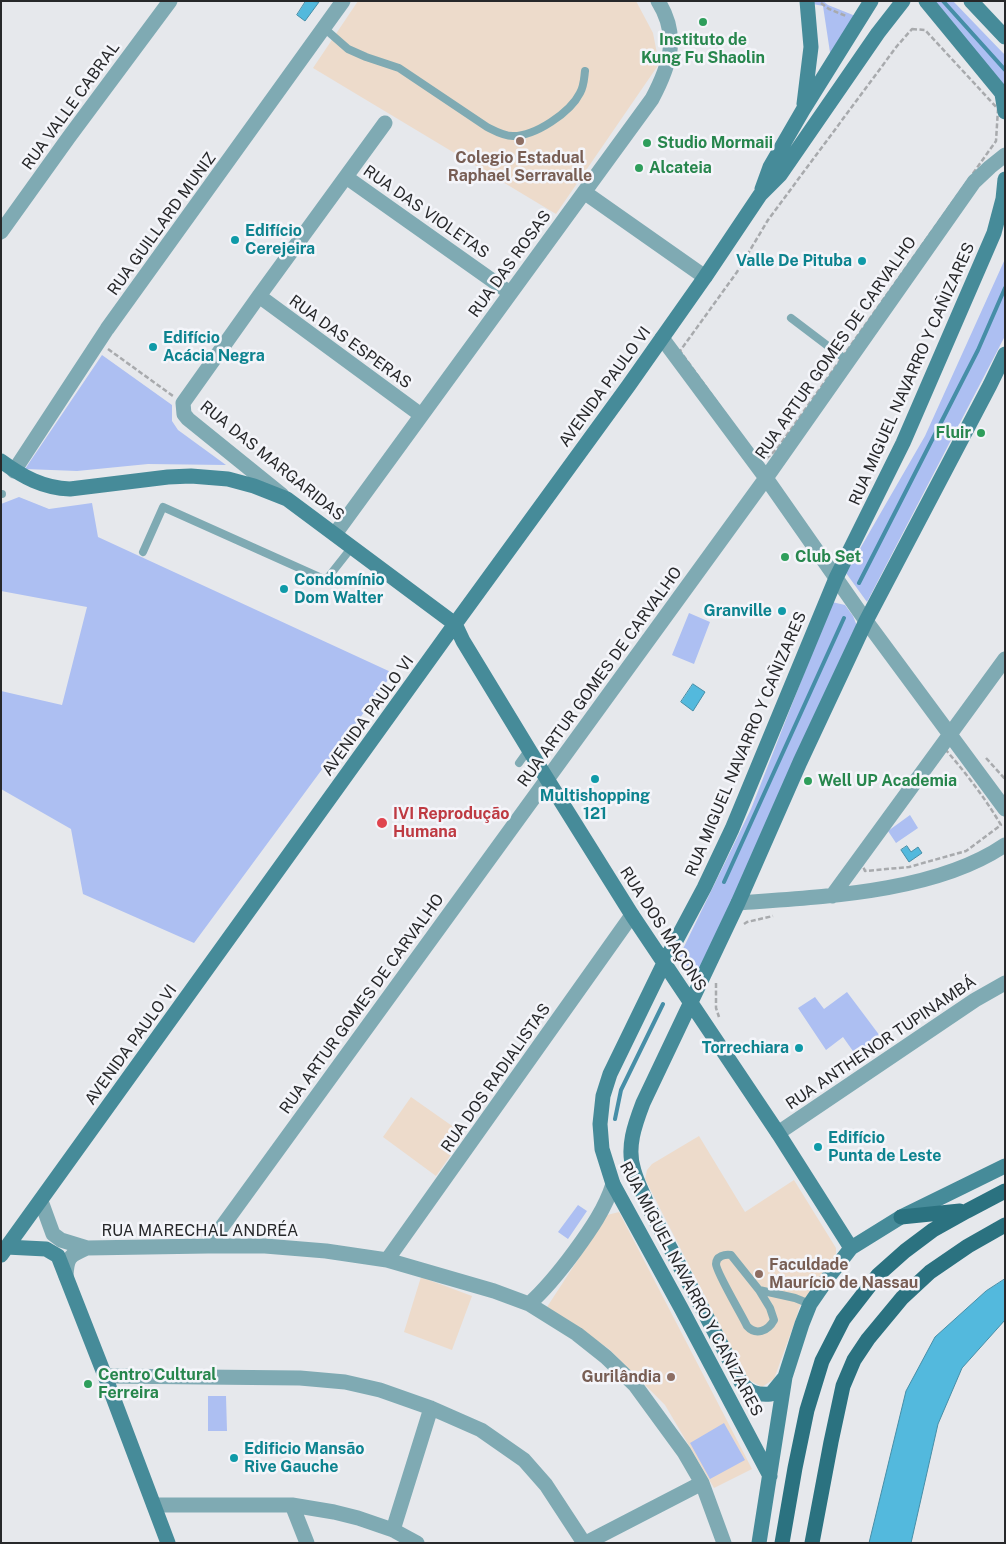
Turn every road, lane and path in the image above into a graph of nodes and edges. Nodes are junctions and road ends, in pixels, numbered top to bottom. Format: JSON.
{"nodes":[{"id":1,"x":170,"y":1,"type":"edge"},
{"id":2,"x":343,"y":1,"type":"edge"},
{"id":3,"x":658,"y":1,"type":"edge"},
{"id":4,"x":807,"y":1,"type":"edge"},
{"id":5,"x":818,"y":1,"type":"edge"},
{"id":6,"x":926,"y":1,"type":"edge"},
{"id":7,"x":971,"y":1,"type":"edge"},
{"id":8,"x":881,"y":3,"type":"edge"},
{"id":9,"x":846,"y":16,"type":"dead end"},
{"id":10,"x":324,"y":28,"type":"junction"},
{"id":11,"x":1005,"y":37,"type":"edge"},
{"id":12,"x":585,"y":71,"type":"dead end"},
{"id":13,"x":1004,"y":95,"type":"edge"},
{"id":14,"x":803,"y":110,"type":"junction"},
{"id":15,"x":1005,"y":112,"type":"edge"},
{"id":16,"x":385,"y":123,"type":"dead end"},
{"id":17,"x":1005,"y":155,"type":"edge"},
{"id":18,"x":346,"y":177,"type":"junction"},
{"id":19,"x":1005,"y":179,"type":"edge"},
{"id":20,"x":584,"y":192,"type":"junction"},
{"id":21,"x":760,"y":195,"type":"junction"},
{"id":22,"x":1,"y":232,"type":"edge"},
{"id":23,"x":705,"y":277,"type":"junction"},
{"id":24,"x":510,"y":293,"type":"junction"},
{"id":25,"x":258,"y":296,"type":"junction"},
{"id":26,"x":791,"y":318,"type":"dead end"},
{"id":27,"x":662,"y":338,"type":"junction"},
{"id":28,"x":99,"y":343,"type":"junction"},
{"id":29,"x":1005,"y":354,"type":"edge"},
{"id":30,"x":845,"y":359,"type":"junction"},
{"id":31,"x":183,"y":403,"type":"junction"},
{"id":32,"x":422,"y":416,"type":"junction"},
{"id":33,"x":1,"y":462,"type":"edge"},
{"id":34,"x":14,"y":471,"type":"junction"},
{"id":35,"x":766,"y":478,"type":"junction"},
{"id":36,"x":287,"y":499,"type":"junction"},
{"id":37,"x":335,"y":534,"type":"junction"},
{"id":38,"x":352,"y":547,"type":"junction"},
{"id":39,"x":143,"y":552,"type":"dead end"},
{"id":40,"x":836,"y":578,"type":"junction"},
{"id":41,"x":866,"y":621,"type":"junction"},
{"id":42,"x":455,"y":624,"type":"junction"},
{"id":43,"x":1005,"y":659,"type":"edge"},
{"id":44,"x":950,"y":734,"type":"junction"},
{"id":45,"x":528,"y":749,"type":"junction"},
{"id":46,"x":945,"y":749,"type":"joint"},
{"id":47,"x":984,"y":755,"type":"dead end"},
{"id":48,"x":519,"y":763,"type":"dead end"},
{"id":49,"x":547,"y":779,"type":"junction"},
{"id":50,"x":1005,"y":779,"type":"edge"},
{"id":51,"x":1005,"y":809,"type":"edge"},
{"id":52,"x":1005,"y":845,"type":"edge"},
{"id":53,"x":832,"y":896,"type":"junction"},
{"id":54,"x":738,"y":903,"type":"junction"},
{"id":55,"x":780,"y":914,"type":"dead end"},
{"id":56,"x":632,"y":915,"type":"junction"},
{"id":57,"x":742,"y":926,"type":"dead end"},
{"id":58,"x":664,"y":964,"type":"junction"},
{"id":59,"x":718,"y":974,"type":"dead end"},
{"id":60,"x":1005,"y":983,"type":"edge"},
{"id":61,"x":691,"y":1003,"type":"junction"},
{"id":62,"x":720,"y":1021,"type":"dead end"},
{"id":63,"x":778,"y":1133,"type":"junction"},
{"id":64,"x":1005,"y":1166,"type":"edge"},
{"id":65,"x":613,"y":1184,"type":"junction"},
{"id":66,"x":1005,"y":1192,"type":"edge"},
{"id":67,"x":40,"y":1201,"type":"junction"},
{"id":68,"x":966,"y":1210,"type":"junction"},
{"id":69,"x":901,"y":1217,"type":"junction"},
{"id":70,"x":1005,"y":1225,"type":"edge"},
{"id":71,"x":208,"y":1246,"type":"junction"},
{"id":72,"x":87,"y":1248,"type":"junction"},
{"id":73,"x":852,"y":1248,"type":"junction"},
{"id":74,"x":4,"y":1251,"type":"edge"},
{"id":75,"x":387,"y":1260,"type":"junction"},
{"id":76,"x":66,"y":1276,"type":"junction"},
{"id":77,"x":759,"y":1290,"type":"junction"},
{"id":78,"x":530,"y":1304,"type":"junction"},
{"id":79,"x":810,"y":1304,"type":"junction"},
{"id":80,"x":106,"y":1376,"type":"junction"},
{"id":81,"x":785,"y":1377,"type":"junction"},
{"id":82,"x":431,"y":1408,"type":"junction"},
{"id":83,"x":770,"y":1476,"type":"junction"},
{"id":84,"x":702,"y":1483,"type":"junction"},
{"id":85,"x":154,"y":1505,"type":"junction"},
{"id":86,"x":292,"y":1505,"type":"junction"},
{"id":87,"x":393,"y":1530,"type":"junction"},
{"id":88,"x":168,"y":1543,"type":"edge"},
{"id":89,"x":307,"y":1543,"type":"edge"},
{"id":90,"x":417,"y":1543,"type":"edge"},
{"id":91,"x":585,"y":1543,"type":"edge"},
{"id":92,"x":724,"y":1543,"type":"edge"},
{"id":93,"x":759,"y":1543,"type":"edge"},
{"id":94,"x":782,"y":1543,"type":"edge"},
{"id":95,"x":812,"y":1543,"type":"edge"}],
"edges":[{"from":1,"to":22,"type":"street","name":"RUA VALLE CABRAL"},
{"from":2,"to":10,"type":"street","name":"RUA GUILLARD MUNIZ"},
{"from":3,"to":20,"type":"street","name":"RUA DAS ROSAS"},
{"from":4,"to":14,"type":"street"},
{"from":5,"to":9,"type":"path"},
{"from":6,"to":13,"type":"street"},
{"from":7,"to":11,"type":"street"},
{"from":8,"to":14,"type":"street","name":"AVENIDA PAULO VI"},
{"from":8,"to":21,"type":"street","name":"AVENIDA PAULO VI"},
{"from":10,"to":12,"type":"lane"},
{"from":10,"to":28,"type":"street","name":"RUA GUILLARD MUNIZ"},
{"from":13,"to":15,"type":"street"},
{"from":14,"to":21,"type":"street","name":"AVENIDA PAULO VI"},
{"from":16,"to":18,"type":"street","name":"RUA DAS MARGARIDAS"},
{"from":17,"to":30,"type":"street","name":"RUA ARTUR GOMES DE CARVALHO"},
{"from":18,"to":24,"type":"street","name":"RUA DAS VIOLETAS"},
{"from":18,"to":25,"type":"street","name":"RUA DAS MARGARIDAS"},
{"from":19,"to":40,"type":"street","name":"RUA MIGUEL NAVARRO Y CAÑIZARES"},
{"from":20,"to":23,"type":"street"},
{"from":20,"to":24,"type":"street","name":"RUA DAS ROSAS"},
{"from":21,"to":23,"type":"street","name":"AVENIDA PAULO VI"},
{"from":23,"to":27,"type":"street","name":"AVENIDA PAULO VI"},
{"from":24,"to":32,"type":"street","name":"RUA DAS ROSAS"},
{"from":25,"to":31,"type":"street","name":"RUA DAS MARGARIDAS"},
{"from":25,"to":32,"type":"street","name":"RUA DAS ESPERAS"},
{"from":26,"to":30,"type":"lane"},
{"from":27,"to":35,"type":"street"},
{"from":27,"to":42,"type":"street","name":"AVENIDA PAULO VI"},
{"from":28,"to":31,"type":"path"},
{"from":28,"to":34,"type":"street","name":"RUA GUILLARD MUNIZ"},
{"from":29,"to":41,"type":"street","name":"RUA MIGUEL NAVARRO Y CAÑIZARES"},
{"from":30,"to":30,"type":"path"},
{"from":30,"to":35,"type":"street","name":"RUA ARTUR GOMES DE CARVALHO"},
{"from":31,"to":36,"type":"street","name":"RUA DAS MARGARIDAS"},
{"from":32,"to":37,"type":"street","name":"RUA DAS ROSAS"},
{"from":33,"to":34,"type":"street"},
{"from":34,"to":36,"type":"street"},
{"from":35,"to":40,"type":"street"},
{"from":35,"to":49,"type":"street","name":"RUA ARTUR GOMES DE CARVALHO"},
{"from":36,"to":37,"type":"street","name":"RUA DAS MARGARIDAS"},
{"from":37,"to":38,"type":"street","name":"RUA DAS MARGARIDAS"},
{"from":38,"to":39,"type":"lane"},
{"from":38,"to":42,"type":"street","name":"RUA DAS MARGARIDAS"},
{"from":40,"to":41,"type":"street"},
{"from":40,"to":58,"type":"street","name":"RUA MIGUEL NAVARRO Y CAÑIZARES"},
{"from":41,"to":44,"type":"street"},
{"from":41,"to":54,"type":"street","name":"RUA MIGUEL NAVARRO Y CAÑIZARES"},
{"from":42,"to":45,"type":"street","name":"RUA DOS MAÇONS"},
{"from":42,"to":67,"type":"street","name":"AVENIDA PAULO VI"},
{"from":43,"to":44,"type":"street"},
{"from":44,"to":51,"type":"street"},
{"from":44,"to":53,"type":"street"},
{"from":45,"to":48,"type":"lane"},
{"from":45,"to":49,"type":"street","name":"RUA DOS MAÇONS"},
{"from":46,"to":46,"type":"path"},
{"from":47,"to":50,"type":"path"},
{"from":49,"to":56,"type":"street","name":"RUA DOS MAÇONS"},
{"from":49,"to":71,"type":"street","name":"RUA ARTUR GOMES DE CARVALHO"},
{"from":52,"to":53,"type":"street"},
{"from":53,"to":54,"type":"street"},
{"from":54,"to":61,"type":"street","name":"RUA MIGUEL NAVARRO Y CAÑIZARES"},
{"from":55,"to":57,"type":"path"},
{"from":56,"to":58,"type":"street","name":"RUA DOS MAÇONS"},
{"from":56,"to":75,"type":"street","name":"RUA DOS RADIALISTAS"},
{"from":58,"to":61,"type":"street","name":"RUA DOS MAÇONS"},
{"from":58,"to":65,"type":"street","name":"RUA MIGUEL NAVARRO Y CAÑIZARES"},
{"from":59,"to":62,"type":"path"},
{"from":60,"to":63,"type":"street","name":"RUA ANTHENOR TUPINAMBÁ"},
{"from":61,"to":63,"type":"street","name":"RUA DOS MAÇONS"},
{"from":61,"to":81,"type":"street","name":"RUA MIGUEL NAVARRO Y CAÑIZARES"},
{"from":63,"to":73,"type":"street","name":"RUA DOS MAÇONS"},
{"from":64,"to":69,"type":"street"},
{"from":65,"to":78,"type":"street"},
{"from":65,"to":83,"type":"street","name":"RUA MIGUEL NAVARRO Y CAÑIZARES"},
{"from":66,"to":68,"type":"main road"},
{"from":67,"to":72,"type":"street","name":"RUA MARECHAL ANDRÉA"},
{"from":67,"to":74,"type":"street","name":"AVENIDA PAULO VI"},
{"from":68,"to":69,"type":"main road"},
{"from":68,"to":94,"type":"main road"},
{"from":69,"to":73,"type":"street"},
{"from":70,"to":95,"type":"main road"},
{"from":71,"to":72,"type":"street","name":"RUA MARECHAL ANDRÉA"},
{"from":71,"to":75,"type":"street","name":"RUA MARECHAL ANDRÉA"},
{"from":72,"to":76,"type":"street","name":"RUA MARECHAL ANDRÉA"},
{"from":73,"to":79,"type":"street"},
{"from":74,"to":76,"type":"street"},
{"from":75,"to":78,"type":"street","name":"RUA MARECHAL ANDRÉA"},
{"from":76,"to":80,"type":"street"},
{"from":77,"to":77,"type":"lane"},
{"from":77,"to":79,"type":"lane"},
{"from":78,"to":84,"type":"street","name":"RUA MARECHAL ANDRÉA"},
{"from":79,"to":81,"type":"street"},
{"from":80,"to":82,"type":"street"},
{"from":80,"to":85,"type":"street"},
{"from":81,"to":83,"type":"street"},
{"from":82,"to":87,"type":"street"},
{"from":82,"to":91,"type":"street"},
{"from":83,"to":93,"type":"street"},
{"from":84,"to":91,"type":"street"},
{"from":84,"to":92,"type":"street","name":"RUA MARECHAL ANDRÉA"},
{"from":85,"to":86,"type":"street"},
{"from":85,"to":88,"type":"street"},
{"from":86,"to":87,"type":"street"},
{"from":86,"to":89,"type":"street"},
{"from":87,"to":90,"type":"street"}]}
